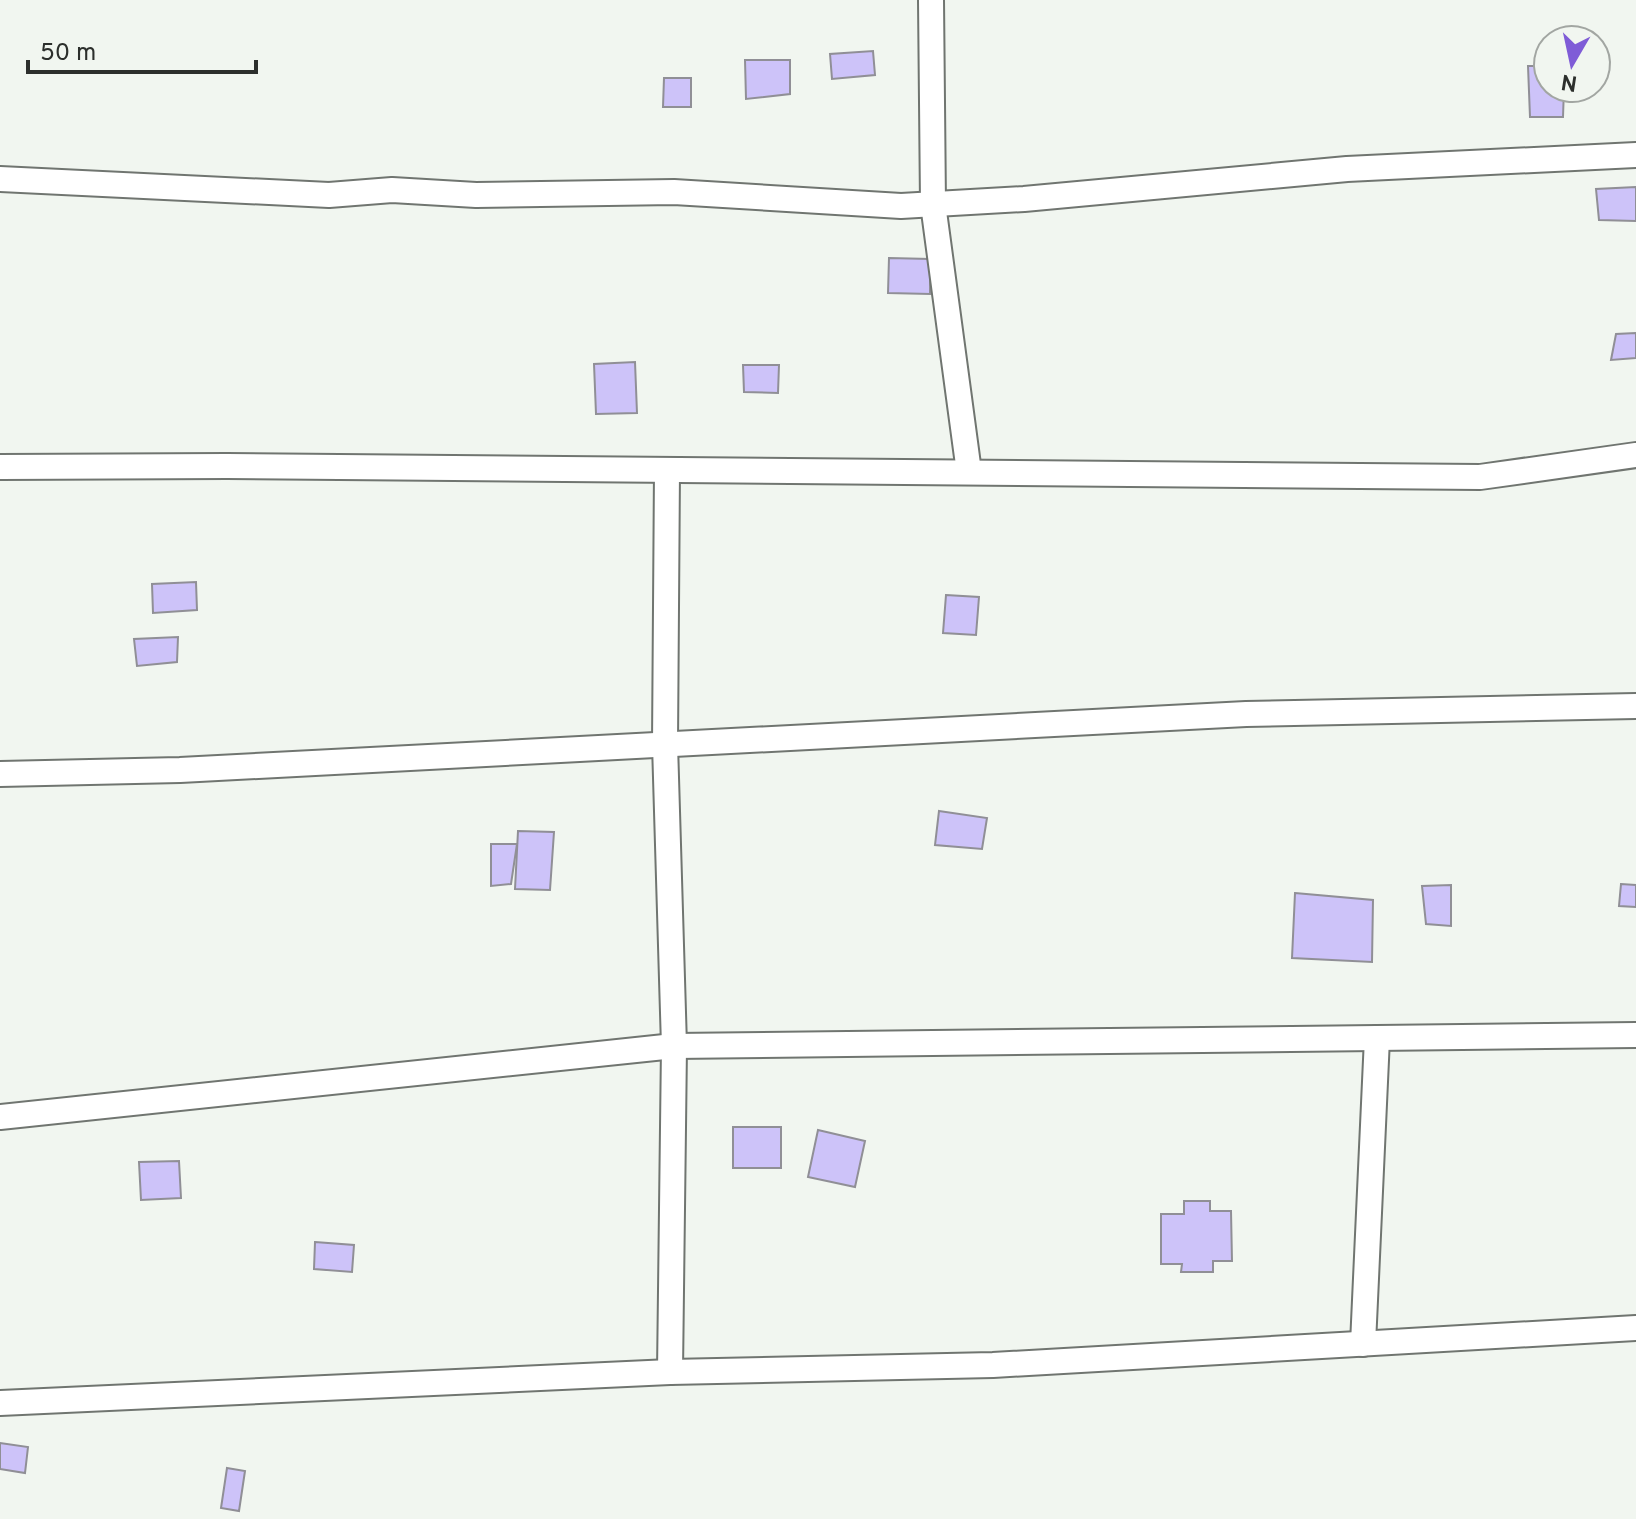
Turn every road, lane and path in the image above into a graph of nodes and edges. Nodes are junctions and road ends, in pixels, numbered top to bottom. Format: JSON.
{"nodes":[{"id":1,"x":931,"y":0,"type":"edge"},
{"id":2,"x":1636,"y":155,"type":"edge"},
{"id":3,"x":0,"y":179,"type":"edge"},
{"id":4,"x":933,"y":204,"type":"junction"},
{"id":5,"x":1636,"y":455,"type":"edge"},
{"id":6,"x":0,"y":467,"type":"edge"},
{"id":7,"x":667,"y":470,"type":"junction"},
{"id":8,"x":969,"y":472,"type":"junction"},
{"id":9,"x":1636,"y":706,"type":"edge"},
{"id":10,"x":665,"y":744,"type":"junction"},
{"id":11,"x":0,"y":774,"type":"edge"},
{"id":12,"x":1636,"y":1035,"type":"edge"},
{"id":13,"x":1377,"y":1038,"type":"junction"},
{"id":14,"x":674,"y":1046,"type":"junction"},
{"id":15,"x":0,"y":1117,"type":"edge"},
{"id":16,"x":1636,"y":1328,"type":"edge"},
{"id":17,"x":1363,"y":1344,"type":"junction"},
{"id":18,"x":670,"y":1372,"type":"junction"},
{"id":19,"x":0,"y":1403,"type":"edge"}],
"edges":[{"from":1,"to":4,"type":"street"},
{"from":2,"to":4,"type":"street"},
{"from":3,"to":4,"type":"street"},
{"from":4,"to":8,"type":"street"},
{"from":5,"to":8,"type":"street"},
{"from":6,"to":7,"type":"street"},
{"from":7,"to":8,"type":"street"},
{"from":7,"to":10,"type":"street"},
{"from":9,"to":10,"type":"street"},
{"from":10,"to":11,"type":"street"},
{"from":10,"to":14,"type":"street"},
{"from":12,"to":13,"type":"street"},
{"from":13,"to":14,"type":"street"},
{"from":13,"to":17,"type":"street"},
{"from":14,"to":15,"type":"street"},
{"from":14,"to":18,"type":"street"},
{"from":16,"to":17,"type":"street"},
{"from":17,"to":18,"type":"street"},
{"from":18,"to":19,"type":"street"}]}
